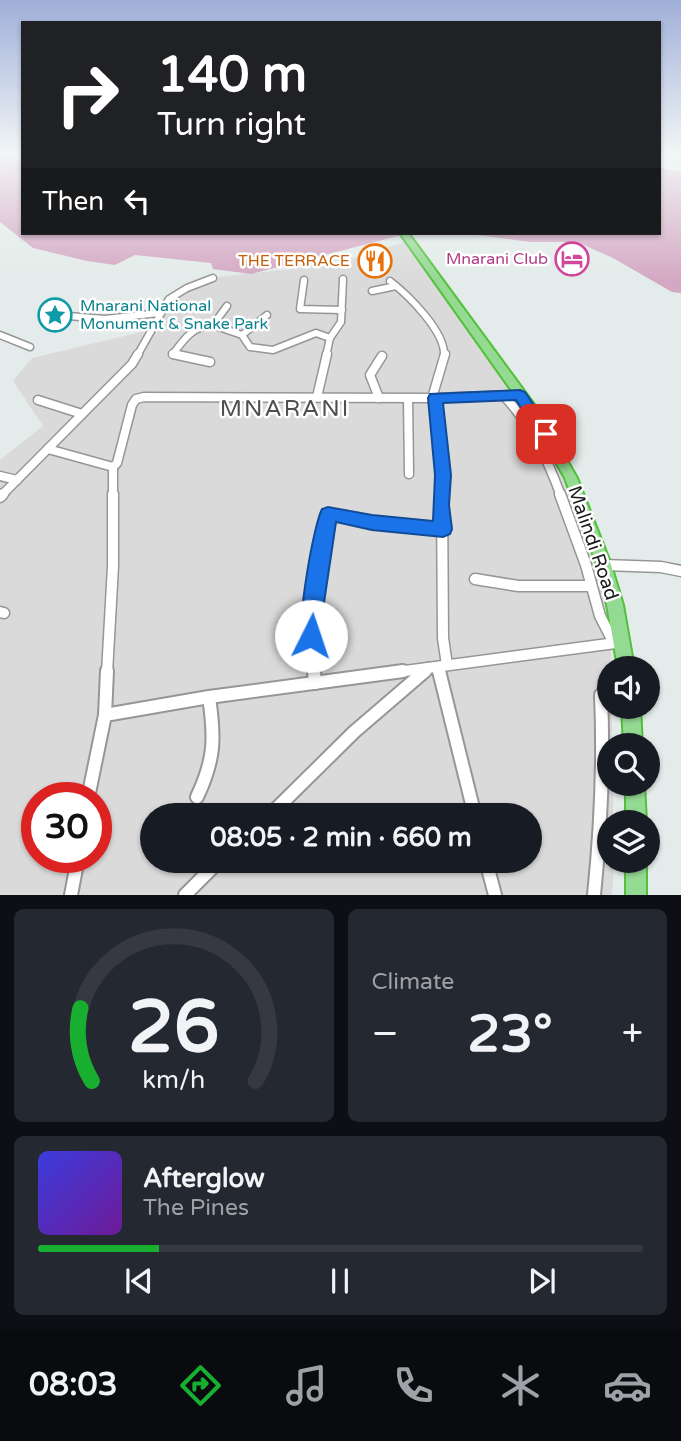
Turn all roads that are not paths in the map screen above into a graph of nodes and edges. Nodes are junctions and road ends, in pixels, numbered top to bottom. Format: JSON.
{"nodes":[{"id":1,"x":406,"y":235,"type":"edge"},
{"id":2,"x":213,"y":278,"type":"dead end"},
{"id":3,"x":343,"y":279,"type":"dead end"},
{"id":4,"x":304,"y":280,"type":"dead end"},
{"id":5,"x":372,"y":291,"type":"dead end"},
{"id":6,"x":227,"y":306,"type":"dead end"},
{"id":7,"x":342,"y":310,"type":"junction"},
{"id":8,"x":159,"y":313,"type":"junction"},
{"id":9,"x":56,"y":315,"type":"dead end"},
{"id":10,"x":267,"y":315,"type":"dead end"},
{"id":11,"x":213,"y":325,"type":"junction"},
{"id":12,"x":0,"y":335,"type":"edge"},
{"id":13,"x":242,"y":335,"type":"junction"},
{"id":14,"x":330,"y":338,"type":"junction"},
{"id":15,"x":30,"y":346,"type":"dead end"},
{"id":16,"x":382,"y":356,"type":"dead end"},
{"id":17,"x":210,"y":362,"type":"dead end"},
{"id":18,"x":520,"y":395,"type":"junction"},
{"id":19,"x":317,"y":397,"type":"junction"},
{"id":20,"x":505,"y":397,"type":"junction"},
{"id":21,"x":379,"y":398,"type":"junction"},
{"id":22,"x":408,"y":398,"type":"junction"},
{"id":23,"x":434,"y":398,"type":"junction"},
{"id":24,"x":38,"y":400,"type":"dead end"},
{"id":25,"x":82,"y":414,"type":"junction"},
{"id":26,"x":48,"y":449,"type":"junction"},
{"id":27,"x":113,"y":467,"type":"junction"},
{"id":28,"x":409,"y":474,"type":"dead end"},
{"id":29,"x":0,"y":476,"type":"edge"},
{"id":30,"x":17,"y":480,"type":"junction"},
{"id":31,"x":0,"y":497,"type":"edge"},
{"id":32,"x":443,"y":529,"type":"junction"},
{"id":33,"x":604,"y":565,"type":"junction"},
{"id":34,"x":681,"y":572,"type":"edge"},
{"id":35,"x":475,"y":579,"type":"dead end"},
{"id":36,"x":592,"y":586,"type":"junction"},
{"id":37,"x":619,"y":642,"type":"junction"},
{"id":38,"x":623,"y":656,"type":"edge"},
{"id":39,"x":438,"y":667,"type":"junction"},
{"id":40,"x":315,"y":683,"type":"junction"},
{"id":41,"x":209,"y":697,"type":"junction"},
{"id":42,"x":105,"y":715,"type":"junction"},
{"id":43,"x":602,"y":719,"type":"edge"},
{"id":44,"x":91,"y":782,"type":"edge"},
{"id":45,"x":197,"y":797,"type":"dead end"},
{"id":46,"x":284,"y":803,"type":"edge"},
{"id":47,"x":472,"y":803,"type":"edge"},
{"id":48,"x":75,"y":873,"type":"edge"},
{"id":49,"x":207,"y":873,"type":"edge"},
{"id":50,"x":489,"y":873,"type":"edge"},
{"id":51,"x":636,"y":873,"type":"edge"},
{"id":52,"x":71,"y":895,"type":"edge"},
{"id":53,"x":185,"y":895,"type":"edge"},
{"id":54,"x":495,"y":895,"type":"edge"},
{"id":55,"x":594,"y":895,"type":"edge"},
{"id":56,"x":636,"y":895,"type":"edge"}],
"edges":[{"from":1,"to":18,"type":"highway","name":"Malindi Road"},
{"from":2,"to":8,"type":"street"},
{"from":3,"to":7,"type":"street"},
{"from":4,"to":7,"type":"street"},
{"from":5,"to":23,"type":"street"},
{"from":6,"to":11,"type":"street"},
{"from":7,"to":14,"type":"street"},
{"from":8,"to":9,"type":"street"},
{"from":8,"to":25,"type":"street"},
{"from":10,"to":13,"type":"street"},
{"from":11,"to":13,"type":"street"},
{"from":11,"to":17,"type":"street"},
{"from":12,"to":15,"type":"street"},
{"from":13,"to":14,"type":"street"},
{"from":14,"to":19,"type":"street"},
{"from":16,"to":21,"type":"street"},
{"from":18,"to":20,"type":"street"},
{"from":18,"to":33,"type":"highway","name":"Malindi Road"},
{"from":19,"to":21,"type":"street"},
{"from":19,"to":27,"type":"street"},
{"from":20,"to":23,"type":"street"},
{"from":20,"to":36,"type":"street"},
{"from":21,"to":22,"type":"street"},
{"from":22,"to":23,"type":"street"},
{"from":22,"to":28,"type":"street"},
{"from":23,"to":32,"type":"street"},
{"from":24,"to":25,"type":"street"},
{"from":25,"to":26,"type":"street"},
{"from":26,"to":27,"type":"street"},
{"from":26,"to":30,"type":"street"},
{"from":27,"to":42,"type":"street"},
{"from":29,"to":30,"type":"street"},
{"from":30,"to":31,"type":"street"},
{"from":32,"to":39,"type":"street"},
{"from":32,"to":40,"type":"street"},
{"from":33,"to":34,"type":"street"},
{"from":33,"to":37,"type":"highway","name":"Malindi Road"},
{"from":35,"to":36,"type":"street"},
{"from":36,"to":37,"type":"street"},
{"from":37,"to":38,"type":"highway","name":"Malindi Road"},
{"from":37,"to":39,"type":"street"},
{"from":39,"to":40,"type":"street"},
{"from":39,"to":46,"type":"street"},
{"from":39,"to":47,"type":"street"},
{"from":40,"to":41,"type":"street"},
{"from":41,"to":42,"type":"street"},
{"from":41,"to":45,"type":"street"},
{"from":42,"to":44,"type":"street"},
{"from":43,"to":55,"type":"street"},
{"from":48,"to":52,"type":"street"},
{"from":49,"to":53,"type":"street"},
{"from":50,"to":54,"type":"street"},
{"from":51,"to":56,"type":"highway"}]}
